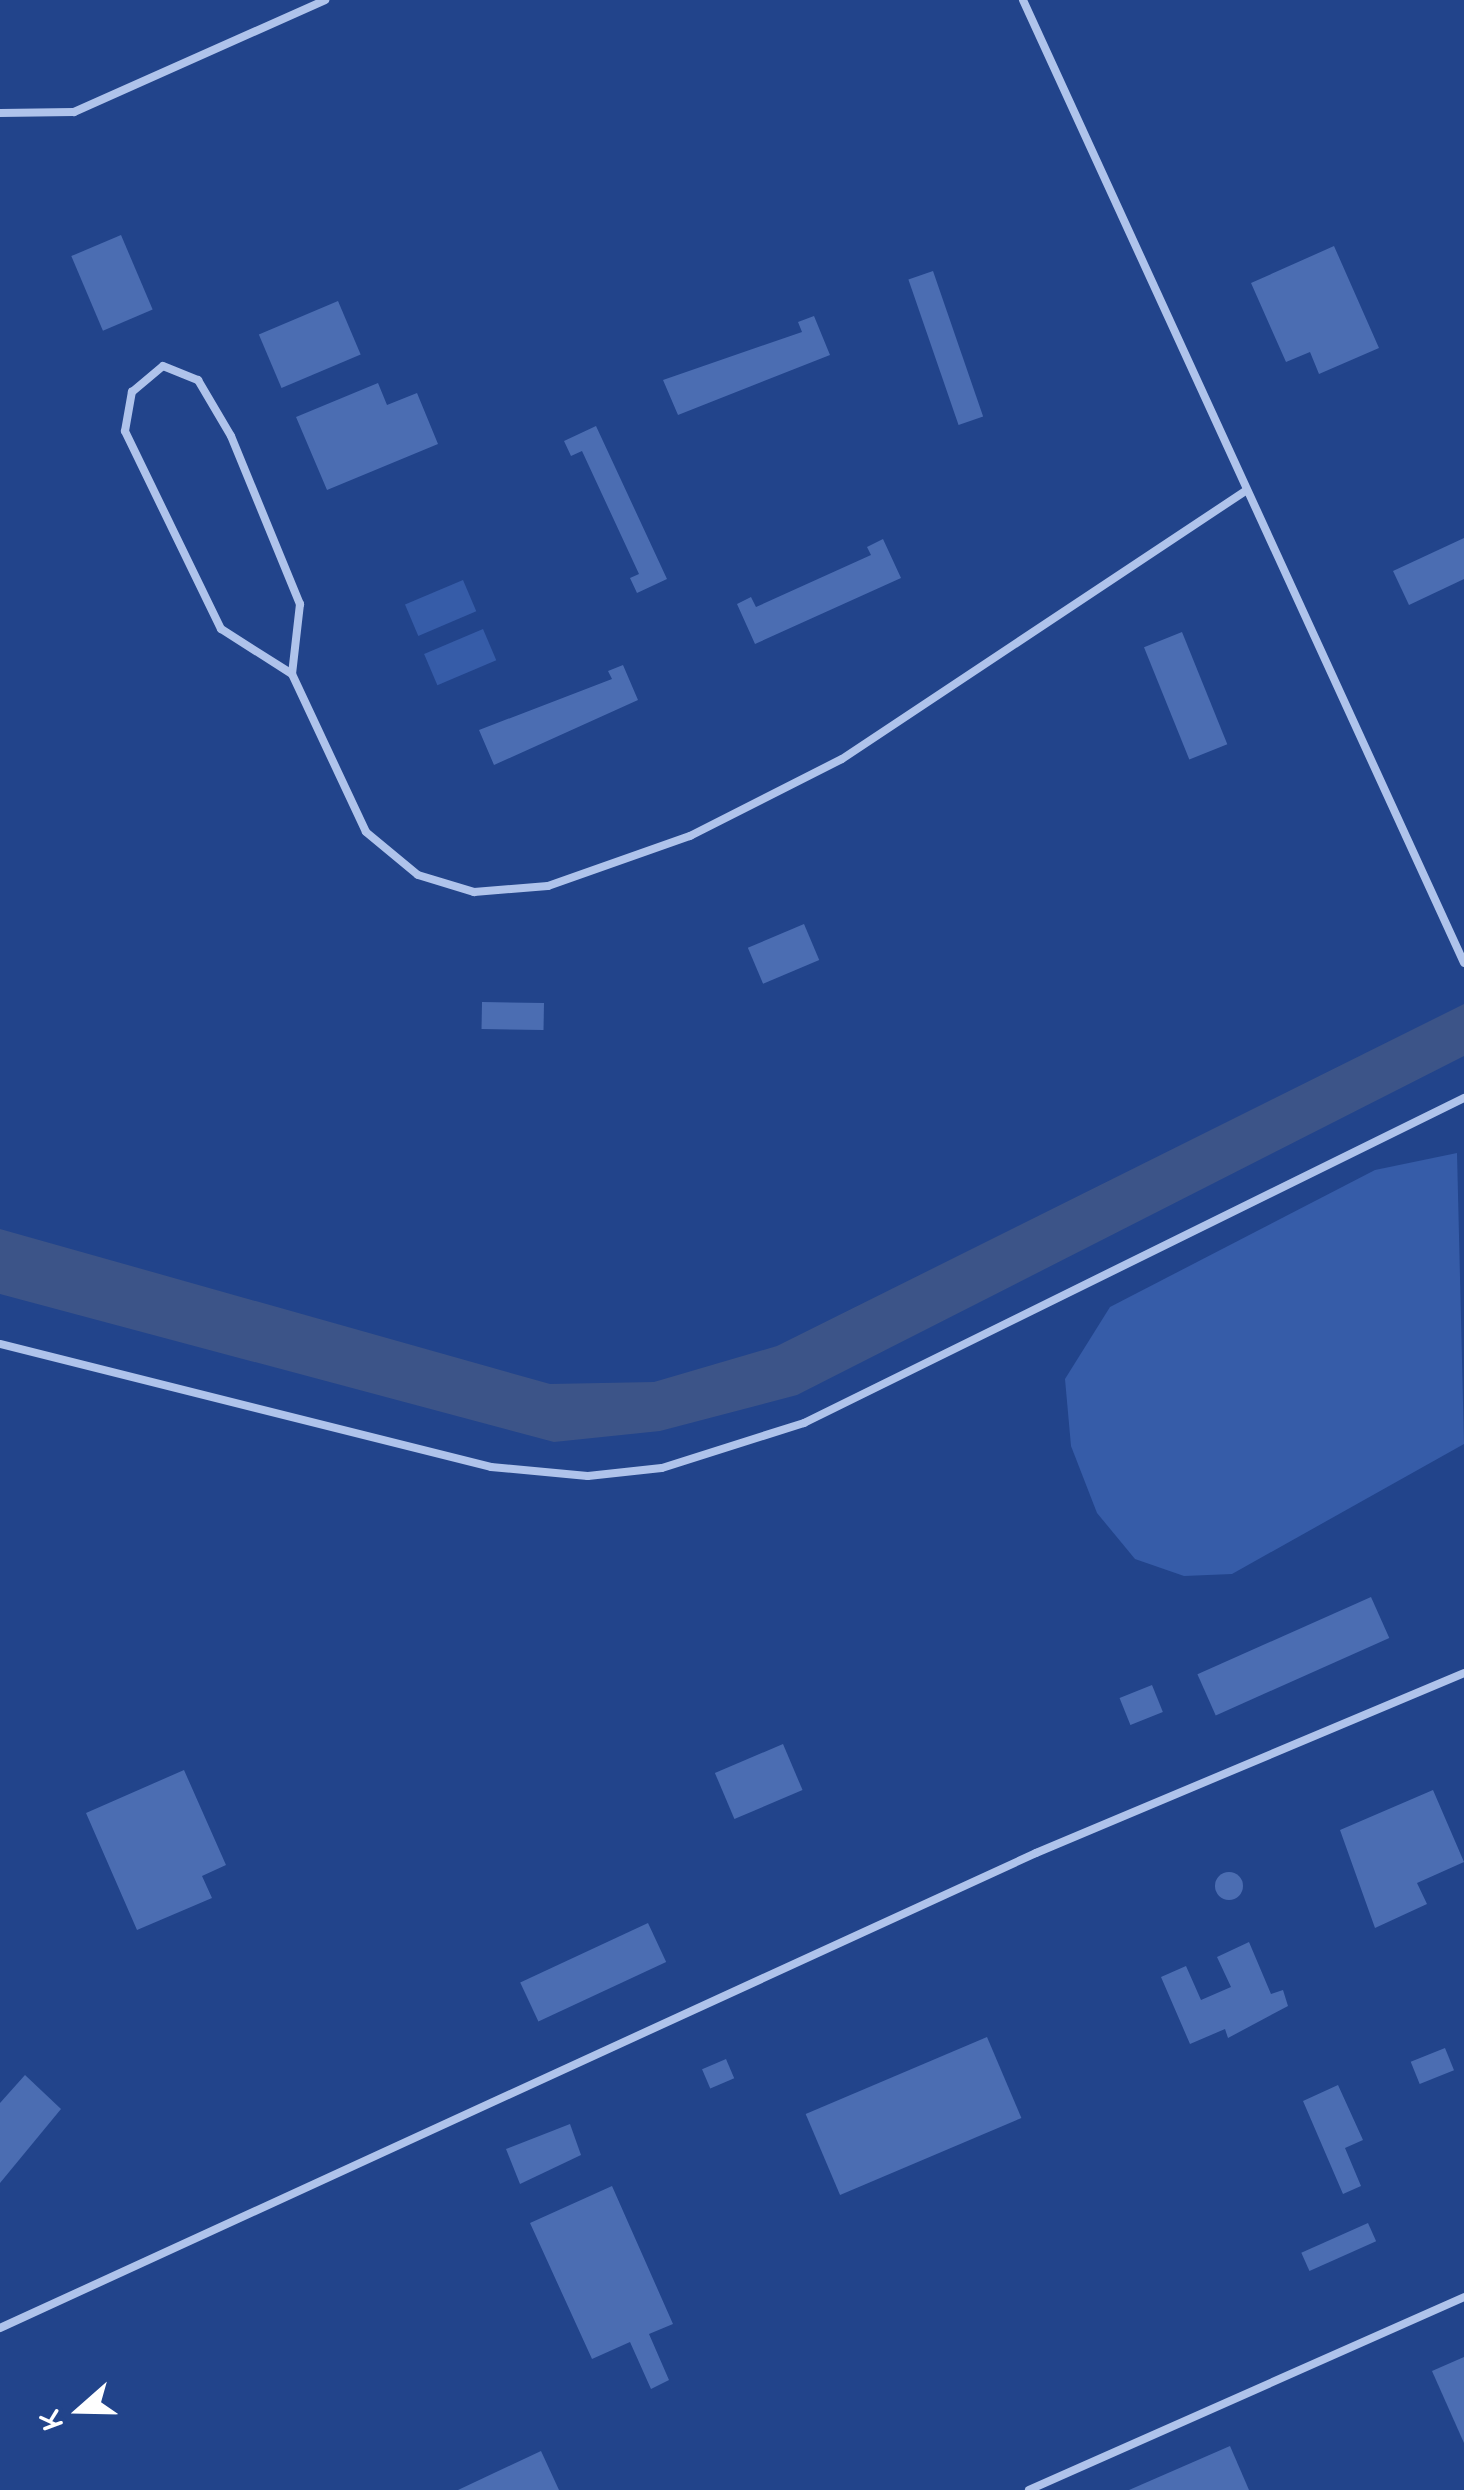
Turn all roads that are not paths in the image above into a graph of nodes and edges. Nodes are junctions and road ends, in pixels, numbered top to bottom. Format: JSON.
{"nodes":[{"id":1,"x":325,"y":0,"type":"edge"},
{"id":2,"x":1023,"y":0,"type":"edge"},
{"id":3,"x":0,"y":113,"type":"edge"},
{"id":4,"x":1246,"y":491,"type":"junction"},
{"id":5,"x":292,"y":674,"type":"junction"},
{"id":6,"x":1464,"y":963,"type":"edge"},
{"id":7,"x":1464,"y":1098,"type":"edge"},
{"id":8,"x":0,"y":1344,"type":"edge"},
{"id":9,"x":1464,"y":1673,"type":"edge"},
{"id":10,"x":1464,"y":2297,"type":"edge"},
{"id":11,"x":0,"y":2328,"type":"edge"},
{"id":12,"x":1029,"y":2490,"type":"edge"}],
"edges":[{"from":1,"to":3,"type":"lane"},
{"from":2,"to":4,"type":"lane"},
{"from":4,"to":5,"type":"lane"},
{"from":4,"to":6,"type":"lane"},
{"from":5,"to":5,"type":"lane"},
{"from":7,"to":8,"type":"lane"},
{"from":9,"to":11,"type":"lane"},
{"from":10,"to":12,"type":"lane"}]}
